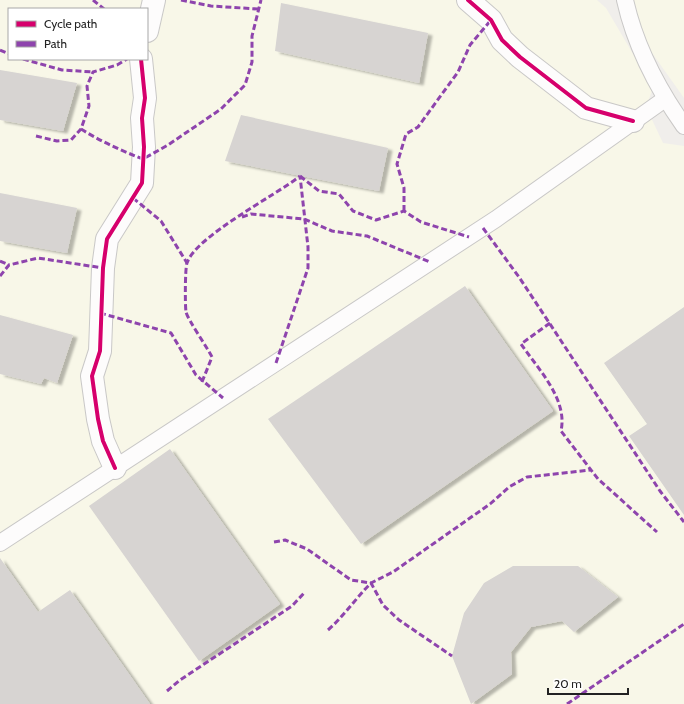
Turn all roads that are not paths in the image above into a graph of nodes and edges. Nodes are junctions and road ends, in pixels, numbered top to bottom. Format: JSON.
{"nodes":[{"id":1,"x":154,"y":0,"type":"edge"},
{"id":2,"x":468,"y":0,"type":"edge"},
{"id":3,"x":625,"y":0,"type":"edge"},
{"id":4,"x":148,"y":27,"type":"edge"},
{"id":5,"x":141,"y":60,"type":"edge"},
{"id":6,"x":665,"y":98,"type":"junction"},
{"id":7,"x":682,"y":118,"type":"edge"},
{"id":8,"x":633,"y":121,"type":"junction"},
{"id":9,"x":115,"y":468,"type":"junction"},
{"id":10,"x":0,"y":543,"type":"edge"}],
"edges":[{"from":1,"to":4,"type":"street"},
{"from":2,"to":8,"type":"street"},
{"from":3,"to":6,"type":"lane"},
{"from":5,"to":9,"type":"street"},
{"from":6,"to":7,"type":"lane"},
{"from":6,"to":8,"type":"lane"},
{"from":8,"to":9,"type":"lane"},
{"from":9,"to":10,"type":"lane"}]}
